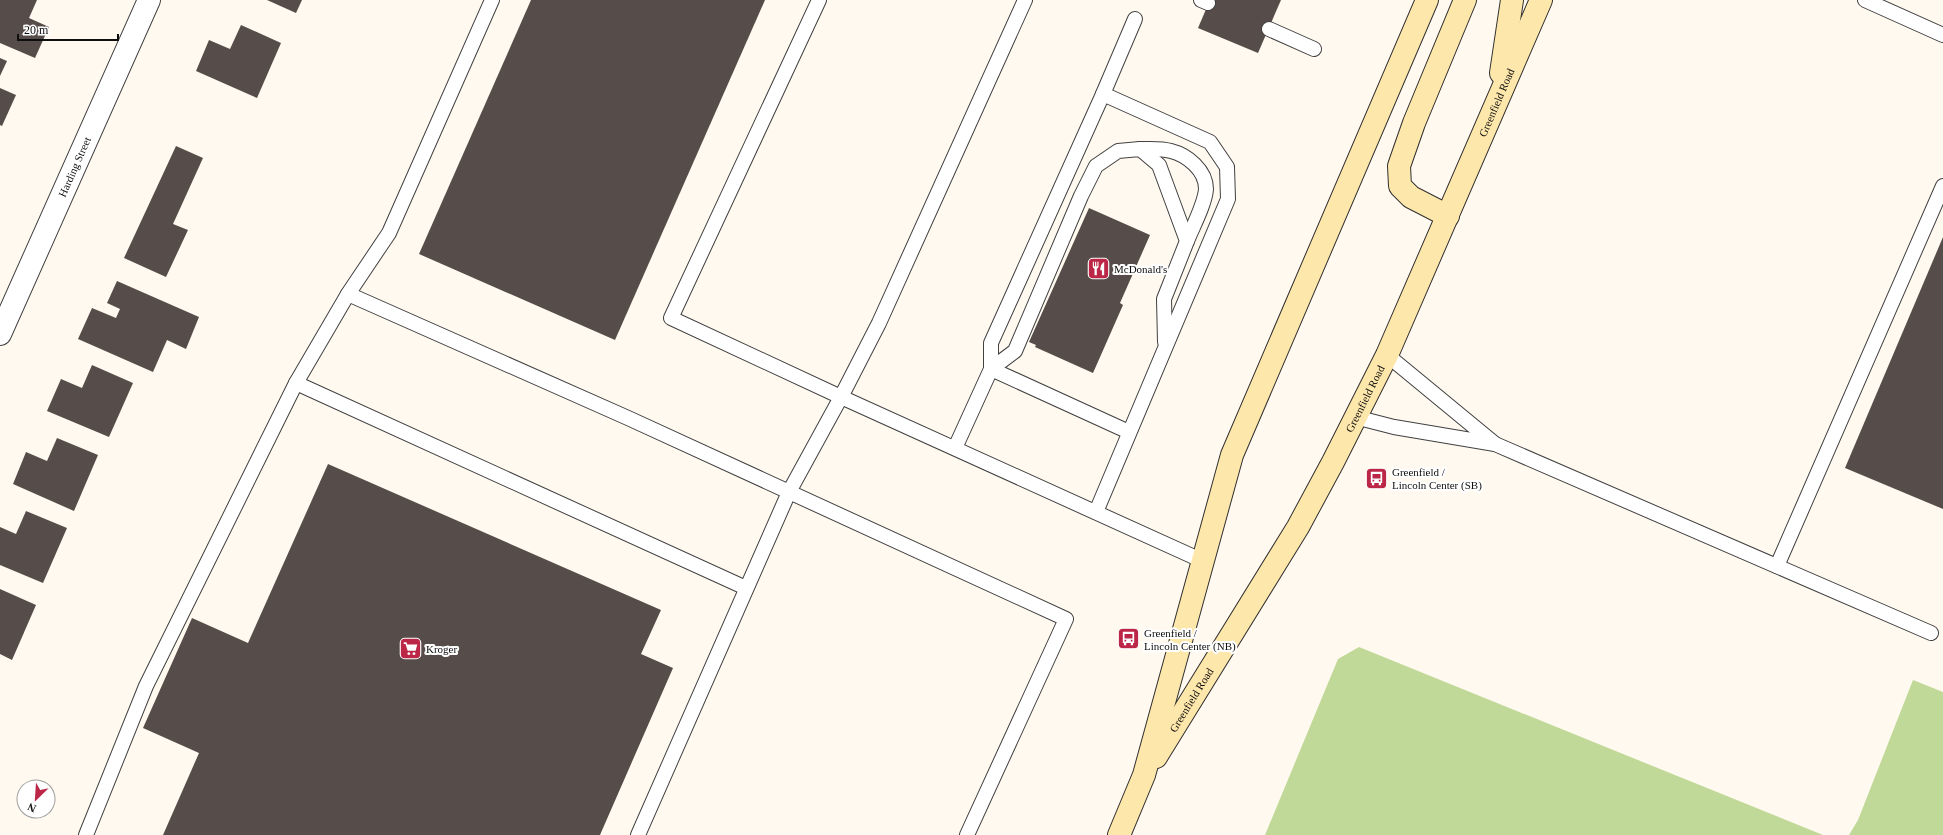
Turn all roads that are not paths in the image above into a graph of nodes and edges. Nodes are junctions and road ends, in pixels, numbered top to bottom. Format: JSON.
{"nodes":[{"id":1,"x":149,"y":0,"type":"edge"},
{"id":2,"x":492,"y":0,"type":"edge"},
{"id":3,"x":819,"y":0,"type":"edge"},
{"id":4,"x":1025,"y":0,"type":"edge"},
{"id":5,"x":1427,"y":0,"type":"edge"},
{"id":6,"x":1465,"y":0,"type":"edge"},
{"id":7,"x":1512,"y":0,"type":"edge"},
{"id":8,"x":1541,"y":0,"type":"edge"},
{"id":9,"x":1865,"y":0,"type":"edge"},
{"id":10,"x":1135,"y":19,"type":"dead end"},
{"id":11,"x":1269,"y":29,"type":"dead end"},
{"id":12,"x":1943,"y":35,"type":"edge"},
{"id":13,"x":1314,"y":49,"type":"dead end"},
{"id":14,"x":1103,"y":94,"type":"junction"},
{"id":15,"x":1497,"y":100,"type":"junction"},
{"id":16,"x":1140,"y":149,"type":"junction"},
{"id":17,"x":1943,"y":186,"type":"edge"},
{"id":18,"x":1448,"y":216,"type":"junction"},
{"id":19,"x":1188,"y":241,"type":"junction"},
{"id":20,"x":348,"y":294,"type":"junction"},
{"id":21,"x":0,"y":334,"type":"edge"},
{"id":22,"x":1165,"y":346,"type":"junction"},
{"id":23,"x":1387,"y":355,"type":"junction"},
{"id":24,"x":991,"y":369,"type":"junction"},
{"id":25,"x":296,"y":383,"type":"junction"},
{"id":26,"x":841,"y":397,"type":"junction"},
{"id":27,"x":1355,"y":417,"type":"junction"},
{"id":28,"x":1129,"y":432,"type":"junction"},
{"id":29,"x":1495,"y":444,"type":"junction"},
{"id":30,"x":955,"y":448,"type":"junction"},
{"id":31,"x":789,"y":492,"type":"junction"},
{"id":32,"x":1096,"y":512,"type":"junction"},
{"id":33,"x":1203,"y":561,"type":"junction"},
{"id":34,"x":1777,"y":566,"type":"junction"},
{"id":35,"x":746,"y":588,"type":"junction"},
{"id":36,"x":1931,"y":633,"type":"dead end"},
{"id":37,"x":1144,"y":775,"type":"junction"},
{"id":38,"x":86,"y":835,"type":"edge"},
{"id":39,"x":638,"y":835,"type":"edge"},
{"id":40,"x":967,"y":835,"type":"edge"},
{"id":41,"x":1119,"y":835,"type":"edge"}],
"edges":[{"from":1,"to":21,"type":"street","name":"Harding Street"},
{"from":2,"to":20,"type":"lane"},
{"from":3,"to":26,"type":"lane"},
{"from":4,"to":26,"type":"lane"},
{"from":5,"to":33,"type":"main road","name":"Greenfield Road"},
{"from":6,"to":18,"type":"main road"},
{"from":7,"to":15,"type":"main road"},
{"from":8,"to":15,"type":"main road","name":"Greenfield Road"},
{"from":9,"to":12,"type":"lane"},
{"from":10,"to":14,"type":"lane"},
{"from":11,"to":13,"type":"lane"},
{"from":14,"to":22,"type":"lane"},
{"from":14,"to":24,"type":"lane"},
{"from":15,"to":18,"type":"main road","name":"Greenfield Road"},
{"from":16,"to":19,"type":"lane"},
{"from":16,"to":19,"type":"lane"},
{"from":16,"to":24,"type":"lane"},
{"from":17,"to":34,"type":"lane"},
{"from":18,"to":23,"type":"main road","name":"Greenfield Road"},
{"from":19,"to":22,"type":"lane"},
{"from":20,"to":25,"type":"lane"},
{"from":20,"to":31,"type":"lane"},
{"from":22,"to":28,"type":"lane"},
{"from":23,"to":27,"type":"main road","name":"Greenfield Road"},
{"from":23,"to":29,"type":"lane"},
{"from":24,"to":28,"type":"lane"},
{"from":24,"to":30,"type":"lane"},
{"from":25,"to":35,"type":"lane"},
{"from":25,"to":38,"type":"lane"},
{"from":26,"to":30,"type":"lane"},
{"from":26,"to":31,"type":"lane"},
{"from":27,"to":29,"type":"lane"},
{"from":27,"to":37,"type":"main road","name":"Greenfield Road"},
{"from":28,"to":32,"type":"lane"},
{"from":29,"to":34,"type":"lane"},
{"from":30,"to":32,"type":"lane"},
{"from":31,"to":35,"type":"lane"},
{"from":31,"to":40,"type":"lane"},
{"from":32,"to":33,"type":"lane"},
{"from":33,"to":37,"type":"main road","name":"Greenfield Road"},
{"from":34,"to":36,"type":"lane"},
{"from":35,"to":39,"type":"lane"},
{"from":37,"to":41,"type":"main road","name":"Greenfield Road"}]}
